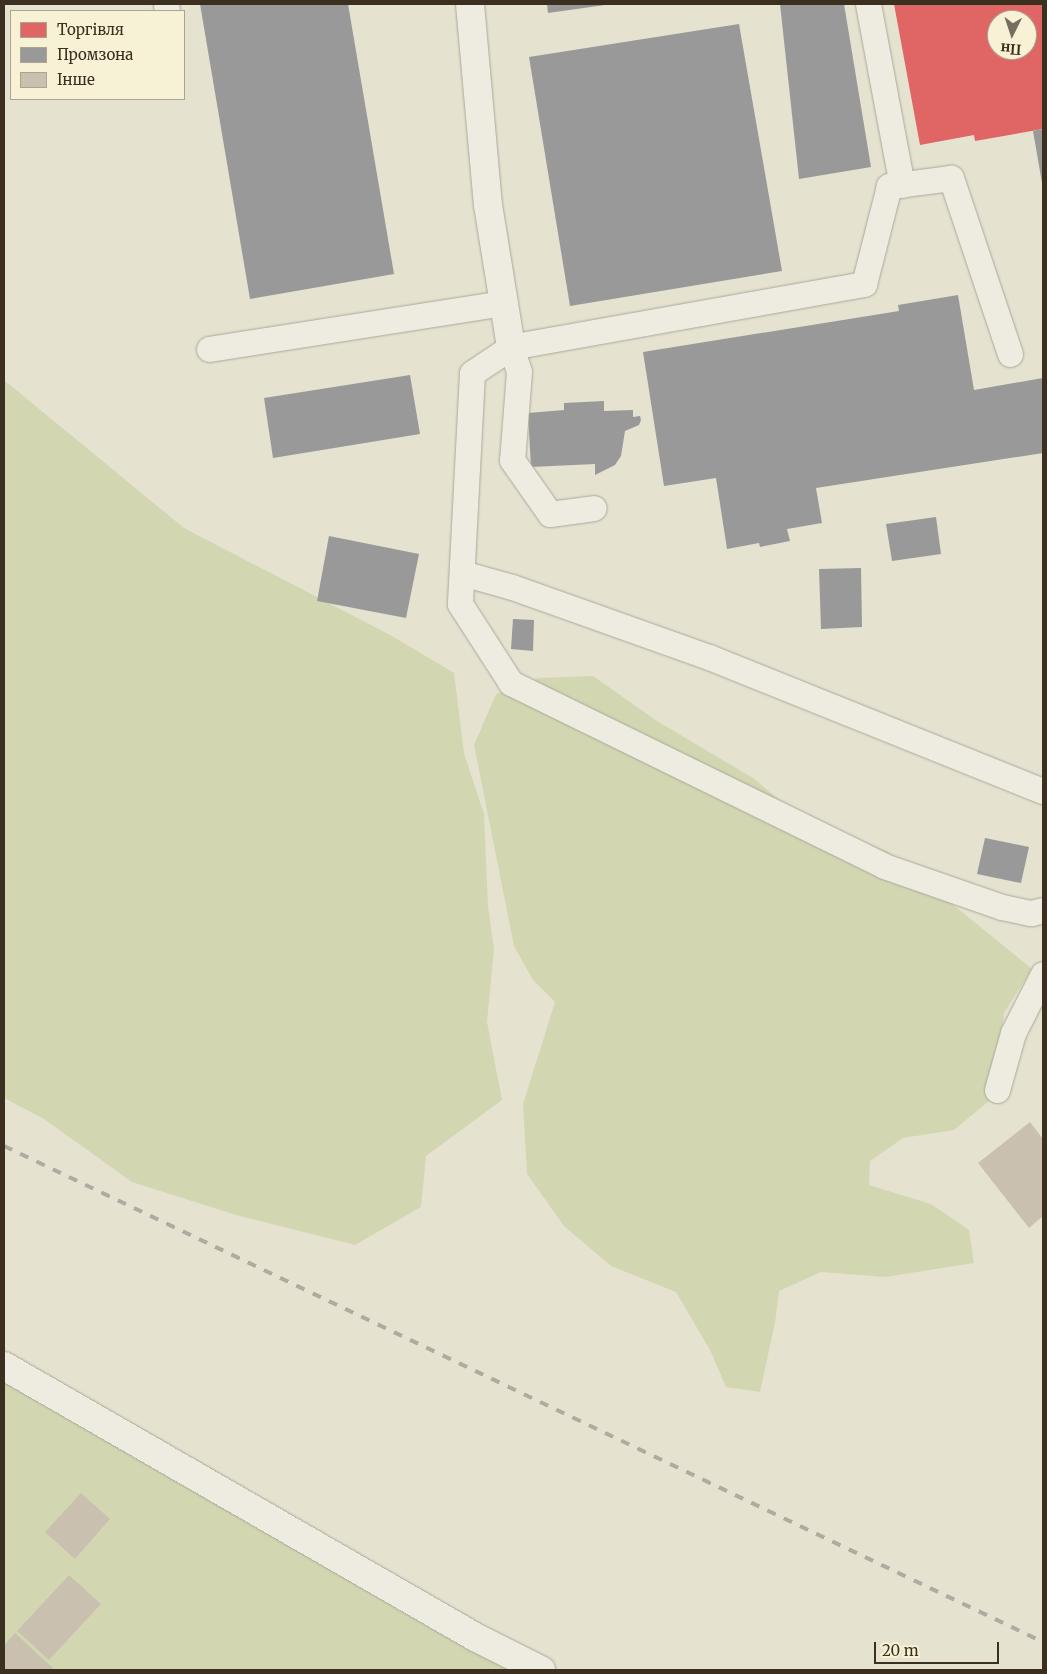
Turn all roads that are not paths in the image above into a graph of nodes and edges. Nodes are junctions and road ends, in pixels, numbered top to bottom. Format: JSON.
{"nodes":[{"id":1,"x":470,"y":4,"type":"edge"},
{"id":2,"x":868,"y":4,"type":"edge"},
{"id":3,"x":902,"y":185,"type":"junction"},
{"id":4,"x":504,"y":303,"type":"junction"},
{"id":5,"x":511,"y":347,"type":"junction"},
{"id":6,"x":209,"y":349,"type":"dead end"},
{"id":7,"x":1010,"y":354,"type":"dead end"},
{"id":8,"x":594,"y":508,"type":"dead end"},
{"id":9,"x":462,"y":573,"type":"junction"},
{"id":10,"x":1043,"y":791,"type":"edge"},
{"id":11,"x":1039,"y":918,"type":"edge"},
{"id":12,"x":1043,"y":974,"type":"edge"},
{"id":13,"x":997,"y":1090,"type":"dead end"},
{"id":14,"x":4,"y":1366,"type":"edge"},
{"id":15,"x":541,"y":1670,"type":"edge"}],
"edges":[{"from":1,"to":4,"type":"street"},
{"from":2,"to":3,"type":"lane"},
{"from":3,"to":5,"type":"lane"},
{"from":3,"to":7,"type":"lane"},
{"from":4,"to":5,"type":"street"},
{"from":4,"to":6,"type":"lane"},
{"from":5,"to":8,"type":"lane"},
{"from":5,"to":9,"type":"lane"},
{"from":9,"to":10,"type":"lane"},
{"from":9,"to":11,"type":"lane"},
{"from":12,"to":13,"type":"lane"},
{"from":14,"to":15,"type":"street"}]}
